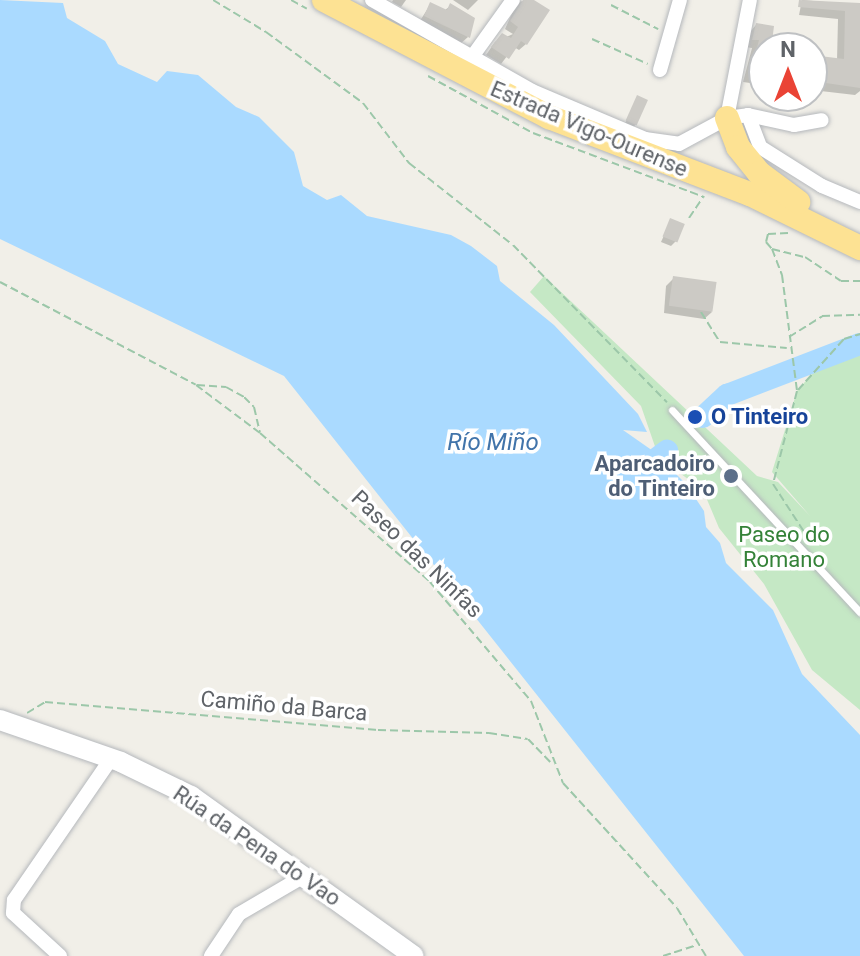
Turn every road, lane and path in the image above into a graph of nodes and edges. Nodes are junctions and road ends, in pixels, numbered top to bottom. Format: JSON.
{"nodes":[{"id":1,"x":213,"y":0,"type":"edge"},
{"id":2,"x":324,"y":0,"type":"edge"},
{"id":3,"x":372,"y":0,"type":"edge"},
{"id":4,"x":513,"y":0,"type":"edge"},
{"id":5,"x":680,"y":0,"type":"edge"},
{"id":6,"x":750,"y":0,"type":"edge"},
{"id":7,"x":611,"y":5,"type":"dead end"},
{"id":8,"x":670,"y":34,"type":"junction"},
{"id":9,"x":592,"y":39,"type":"dead end"},
{"id":10,"x":472,"y":57,"type":"junction"},
{"id":11,"x":660,"y":70,"type":"joint"},
{"id":12,"x":737,"y":117,"type":"junction"},
{"id":13,"x":822,"y":120,"type":"dead end"},
{"id":14,"x":703,"y":196,"type":"dead end"},
{"id":15,"x":860,"y":202,"type":"edge"},
{"id":16,"x":689,"y":218,"type":"dead end"},
{"id":17,"x":798,"y":235,"type":"dead end"},
{"id":18,"x":860,"y":238,"type":"edge"},
{"id":19,"x":860,"y":248,"type":"edge"},
{"id":20,"x":772,"y":249,"type":"junction"},
{"id":21,"x":860,"y":281,"type":"edge"},
{"id":22,"x":0,"y":282,"type":"edge"},
{"id":23,"x":701,"y":312,"type":"dead end"},
{"id":24,"x":860,"y":315,"type":"edge"},
{"id":25,"x":860,"y":334,"type":"edge"},
{"id":26,"x":788,"y":338,"type":"junction"},
{"id":27,"x":787,"y":348,"type":"junction"},
{"id":28,"x":196,"y":385,"type":"junction"},
{"id":29,"x":797,"y":391,"type":"junction"},
{"id":30,"x":672,"y":410,"type":"joint"},
{"id":31,"x":260,"y":433,"type":"junction"},
{"id":32,"x":817,"y":566,"type":"junction"},
{"id":33,"x":860,"y":612,"type":"edge"},
{"id":34,"x":4,"y":722,"type":"edge"},
{"id":35,"x":111,"y":759,"type":"junction"},
{"id":36,"x":552,"y":764,"type":"junction"},
{"id":37,"x":304,"y":876,"type":"junction"},
{"id":38,"x":699,"y":944,"type":"junction"},
{"id":39,"x":60,"y":956,"type":"edge"},
{"id":40,"x":211,"y":956,"type":"edge"},
{"id":41,"x":414,"y":956,"type":"edge"},
{"id":42,"x":663,"y":956,"type":"edge"},
{"id":43,"x":706,"y":956,"type":"edge"}],
"edges":[{"from":1,"to":30,"type":"path"},
{"from":2,"to":19,"type":"highway","name":"Estrada Vigo-Ourense"},
{"from":3,"to":10,"type":"street"},
{"from":4,"to":10,"type":"street"},
{"from":5,"to":8,"type":"street"},
{"from":6,"to":12,"type":"street"},
{"from":7,"to":8,"type":"path"},
{"from":8,"to":11,"type":"street"},
{"from":9,"to":11,"type":"path"},
{"from":10,"to":12,"type":"street"},
{"from":12,"to":13,"type":"street"},
{"from":12,"to":15,"type":"street"},
{"from":12,"to":18,"type":"highway"},
{"from":14,"to":16,"type":"path"},
{"from":17,"to":20,"type":"path"},
{"from":20,"to":21,"type":"path"},
{"from":20,"to":26,"type":"path"},
{"from":22,"to":28,"type":"path","name":"Paseo das Ninfas"},
{"from":23,"to":27,"type":"path"},
{"from":24,"to":26,"type":"path"},
{"from":25,"to":29,"type":"path"},
{"from":26,"to":27,"type":"path"},
{"from":27,"to":29,"type":"path"},
{"from":28,"to":31,"type":"path","name":"Paseo das Ninfas"},
{"from":28,"to":31,"type":"path"},
{"from":29,"to":32,"type":"path"},
{"from":30,"to":32,"type":"lane"},
{"from":31,"to":36,"type":"path","name":"Paseo das Ninfas"},
{"from":32,"to":33,"type":"lane"},
{"from":34,"to":35,"type":"main road","name":"Rúa da Pena do Vao"},
{"from":34,"to":36,"type":"path","name":"Camiño da Barca"},
{"from":35,"to":37,"type":"main road","name":"Rúa da Pena do Vao"},
{"from":35,"to":39,"type":"street"},
{"from":36,"to":38,"type":"path","name":"Paseo das Ninfas"},
{"from":37,"to":40,"type":"street"},
{"from":37,"to":41,"type":"main road","name":"Rúa da Pena do Vao"},
{"from":38,"to":42,"type":"path"},
{"from":38,"to":43,"type":"path","name":"Paseo das Ninfas"}]}
